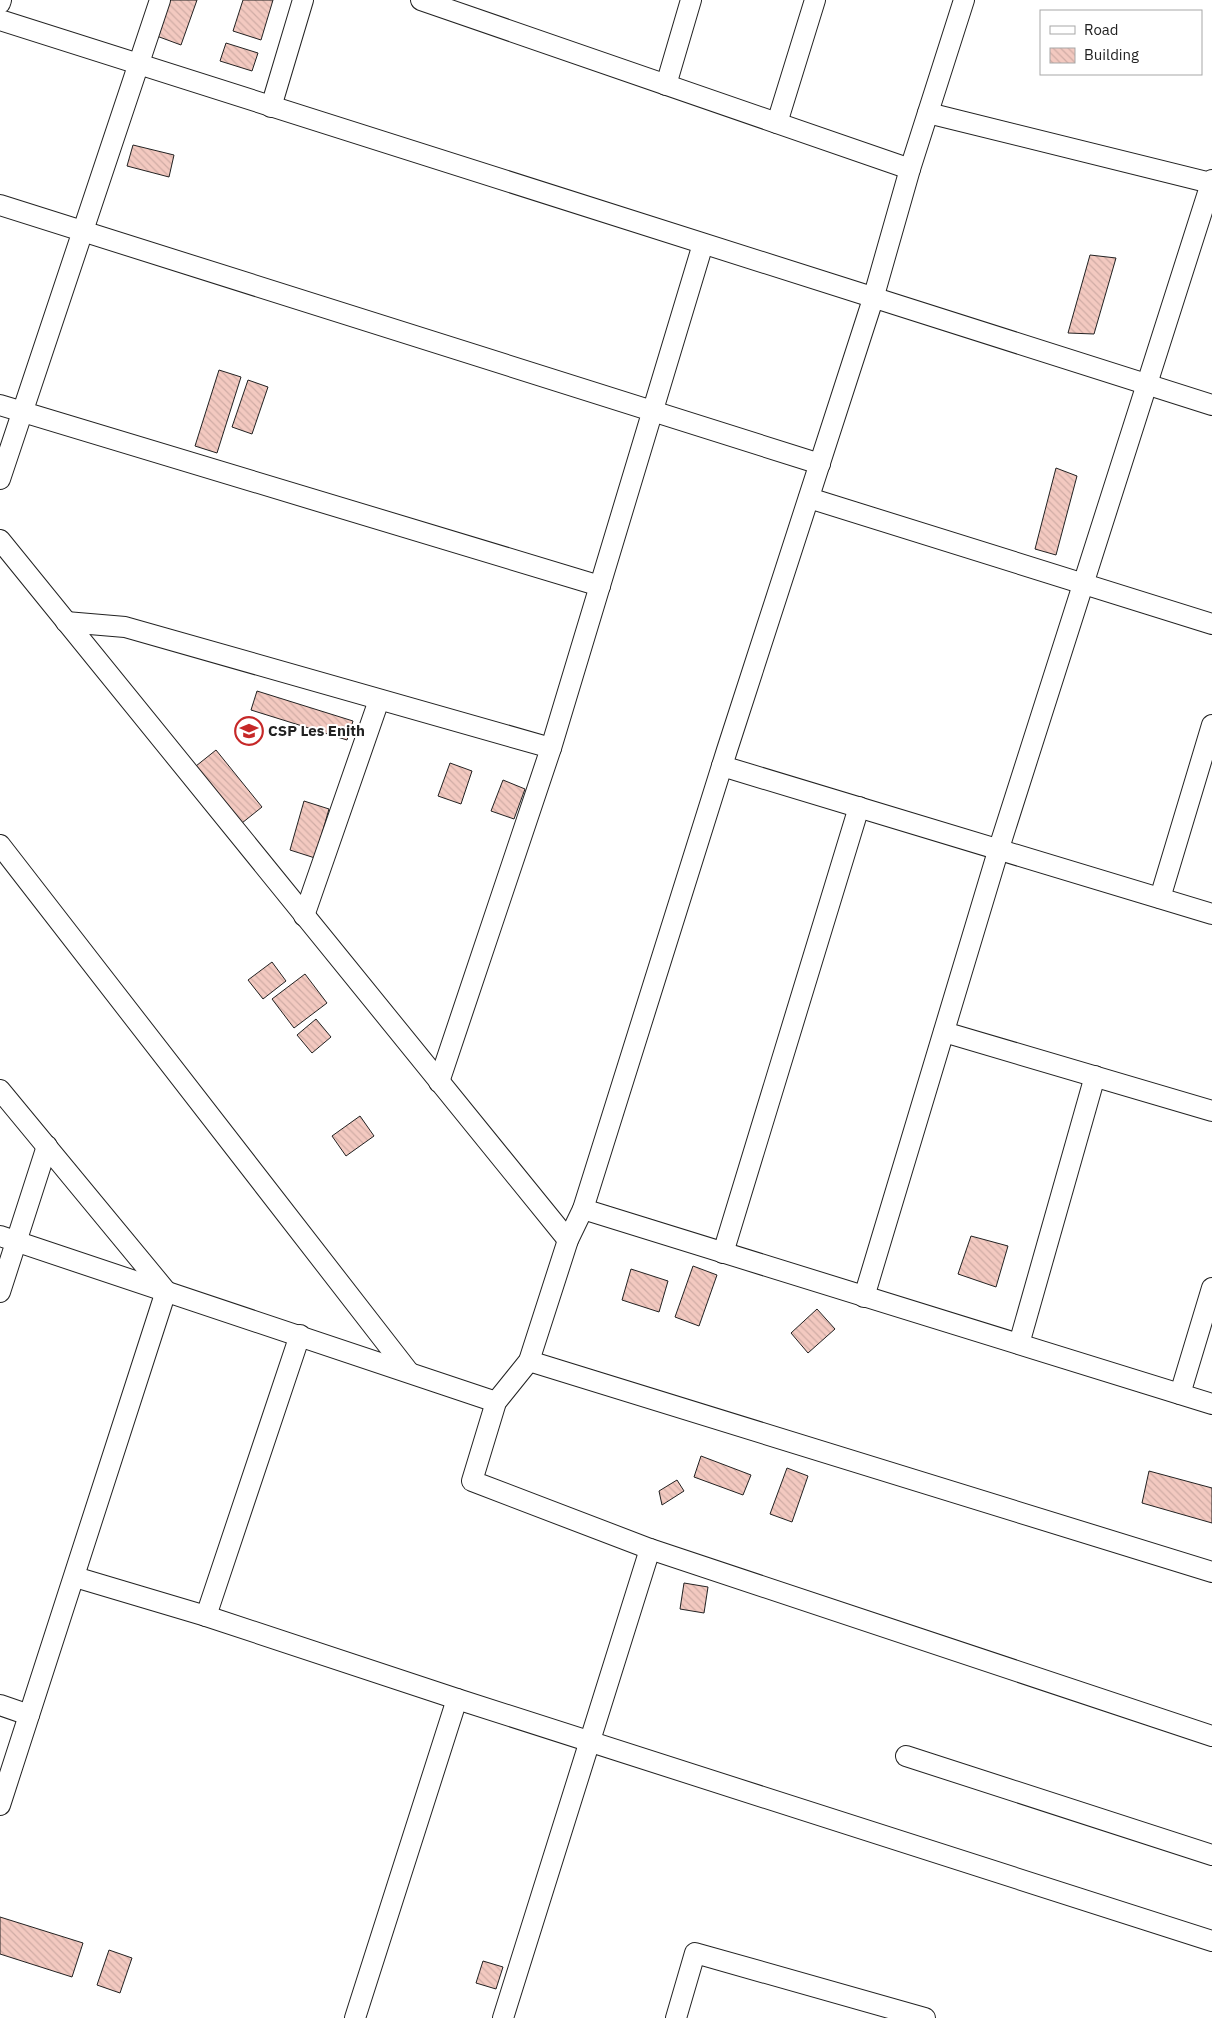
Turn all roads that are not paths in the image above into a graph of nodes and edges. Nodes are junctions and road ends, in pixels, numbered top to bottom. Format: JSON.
{"nodes":[{"id":1,"x":160,"y":0,"type":"edge"},
{"id":2,"x":303,"y":0,"type":"edge"},
{"id":3,"x":691,"y":0,"type":"edge"},
{"id":4,"x":815,"y":0,"type":"edge"},
{"id":5,"x":964,"y":0,"type":"edge"},
{"id":6,"x":427,"y":1,"type":"edge"},
{"id":7,"x":0,"y":20,"type":"edge"},
{"id":8,"x":140,"y":65,"type":"junction"},
{"id":9,"x":666,"y":84,"type":"junction"},
{"id":10,"x":270,"y":107,"type":"junction"},
{"id":11,"x":928,"y":114,"type":"junction"},
{"id":12,"x":777,"y":123,"type":"junction"},
{"id":13,"x":910,"y":169,"type":"junction"},
{"id":14,"x":1212,"y":181,"type":"edge"},
{"id":15,"x":0,"y":205,"type":"edge"},
{"id":16,"x":84,"y":232,"type":"junction"},
{"id":17,"x":703,"y":244,"type":"junction"},
{"id":18,"x":873,"y":299,"type":"junction"},
{"id":19,"x":1147,"y":384,"type":"junction"},
{"id":20,"x":0,"y":405,"type":"edge"},
{"id":21,"x":1212,"y":405,"type":"edge"},
{"id":22,"x":653,"y":411,"type":"junction"},
{"id":23,"x":23,"y":412,"type":"junction"},
{"id":24,"x":820,"y":464,"type":"junction"},
{"id":25,"x":0,"y":479,"type":"edge"},
{"id":26,"x":809,"y":498,"type":"junction"},
{"id":27,"x":0,"y":540,"type":"edge"},
{"id":28,"x":1083,"y":584,"type":"junction"},
{"id":29,"x":600,"y":586,"type":"junction"},
{"id":30,"x":66,"y":622,"type":"junction"},
{"id":31,"x":1212,"y":624,"type":"edge"},
{"id":32,"x":379,"y":700,"type":"junction"},
{"id":33,"x":1212,"y":725,"type":"edge"},
{"id":34,"x":551,"y":748,"type":"junction"},
{"id":35,"x":722,"y":766,"type":"junction"},
{"id":36,"x":859,"y":807,"type":"junction"},
{"id":37,"x":0,"y":845,"type":"edge"},
{"id":38,"x":999,"y":848,"type":"junction"},
{"id":39,"x":1160,"y":898,"type":"junction"},
{"id":40,"x":1212,"y":914,"type":"edge"},
{"id":41,"x":304,"y":916,"type":"junction"},
{"id":42,"x":944,"y":1032,"type":"junction"},
{"id":43,"x":1095,"y":1076,"type":"junction"},
{"id":44,"x":439,"y":1082,"type":"junction"},
{"id":45,"x":0,"y":1090,"type":"edge"},
{"id":46,"x":1212,"y":1111,"type":"edge"},
{"id":47,"x":47,"y":1146,"type":"junction"},
{"id":48,"x":583,"y":1209,"type":"junction"},
{"id":49,"x":8,"y":1238,"type":"edge"},
{"id":50,"x":568,"y":1240,"type":"junction"},
{"id":51,"x":723,"y":1253,"type":"junction"},
{"id":52,"x":1212,"y":1288,"type":"edge"},
{"id":53,"x":166,"y":1291,"type":"junction"},
{"id":54,"x":0,"y":1292,"type":"edge"},
{"id":55,"x":864,"y":1297,"type":"junction"},
{"id":56,"x":300,"y":1335,"type":"junction"},
{"id":57,"x":1019,"y":1344,"type":"junction"},
{"id":58,"x":529,"y":1361,"type":"junction"},
{"id":59,"x":408,"y":1371,"type":"junction"},
{"id":60,"x":1180,"y":1394,"type":"junction"},
{"id":61,"x":496,"y":1402,"type":"junction"},
{"id":62,"x":1212,"y":1404,"type":"edge"},
{"id":63,"x":650,"y":1549,"type":"junction"},
{"id":64,"x":1212,"y":1572,"type":"edge"},
{"id":65,"x":75,"y":1577,"type":"junction"},
{"id":66,"x":206,"y":1616,"type":"junction"},
{"id":67,"x":457,"y":1699,"type":"junction"},
{"id":68,"x":0,"y":1705,"type":"edge"},
{"id":69,"x":29,"y":1715,"type":"junction"},
{"id":70,"x":1212,"y":1736,"type":"edge"},
{"id":71,"x":590,"y":1742,"type":"junction"},
{"id":72,"x":906,"y":1756,"type":"dead end"},
{"id":73,"x":0,"y":1805,"type":"edge"},
{"id":74,"x":1212,"y":1855,"type":"edge"},
{"id":75,"x":1212,"y":1941,"type":"edge"},
{"id":76,"x":355,"y":2018,"type":"edge"},
{"id":77,"x":503,"y":2018,"type":"edge"},
{"id":78,"x":676,"y":2018,"type":"edge"},
{"id":79,"x":925,"y":2018,"type":"edge"}],
"edges":[{"from":1,"to":8,"type":"street"},
{"from":2,"to":10,"type":"street"},
{"from":3,"to":9,"type":"street"},
{"from":4,"to":12,"type":"street"},
{"from":5,"to":11,"type":"street"},
{"from":6,"to":9,"type":"street"},
{"from":7,"to":8,"type":"street"},
{"from":8,"to":10,"type":"street"},
{"from":8,"to":16,"type":"street"},
{"from":9,"to":12,"type":"street"},
{"from":10,"to":17,"type":"street"},
{"from":11,"to":13,"type":"street"},
{"from":11,"to":14,"type":"street"},
{"from":12,"to":13,"type":"street"},
{"from":13,"to":18,"type":"street"},
{"from":14,"to":19,"type":"street"},
{"from":15,"to":16,"type":"street"},
{"from":16,"to":22,"type":"street"},
{"from":16,"to":23,"type":"street"},
{"from":17,"to":18,"type":"street"},
{"from":17,"to":22,"type":"street"},
{"from":18,"to":19,"type":"street"},
{"from":18,"to":24,"type":"street"},
{"from":19,"to":21,"type":"street"},
{"from":19,"to":28,"type":"street"},
{"from":20,"to":23,"type":"street"},
{"from":22,"to":24,"type":"street"},
{"from":22,"to":29,"type":"street"},
{"from":23,"to":25,"type":"street"},
{"from":23,"to":29,"type":"street"},
{"from":24,"to":26,"type":"street"},
{"from":26,"to":28,"type":"street"},
{"from":26,"to":35,"type":"street"},
{"from":27,"to":30,"type":"street"},
{"from":28,"to":31,"type":"street"},
{"from":28,"to":38,"type":"street"},
{"from":29,"to":34,"type":"street"},
{"from":30,"to":32,"type":"street"},
{"from":30,"to":41,"type":"street"},
{"from":32,"to":34,"type":"street"},
{"from":32,"to":41,"type":"street"},
{"from":33,"to":39,"type":"street"},
{"from":34,"to":44,"type":"street"},
{"from":35,"to":36,"type":"street"},
{"from":35,"to":48,"type":"street"},
{"from":36,"to":38,"type":"street"},
{"from":36,"to":51,"type":"street"},
{"from":37,"to":59,"type":"street"},
{"from":38,"to":39,"type":"street"},
{"from":38,"to":42,"type":"street"},
{"from":39,"to":40,"type":"street"},
{"from":41,"to":44,"type":"street"},
{"from":42,"to":43,"type":"street"},
{"from":42,"to":55,"type":"street"},
{"from":43,"to":46,"type":"street"},
{"from":43,"to":57,"type":"street"},
{"from":44,"to":50,"type":"street"},
{"from":45,"to":47,"type":"street"},
{"from":47,"to":49,"type":"street"},
{"from":47,"to":53,"type":"street"},
{"from":48,"to":50,"type":"street"},
{"from":48,"to":51,"type":"street"},
{"from":49,"to":53,"type":"street"},
{"from":49,"to":54,"type":"street"},
{"from":50,"to":58,"type":"street"},
{"from":51,"to":55,"type":"street"},
{"from":52,"to":60,"type":"street"},
{"from":53,"to":56,"type":"street"},
{"from":53,"to":65,"type":"street"},
{"from":55,"to":57,"type":"street"},
{"from":56,"to":59,"type":"street"},
{"from":56,"to":66,"type":"street"},
{"from":57,"to":60,"type":"street"},
{"from":58,"to":61,"type":"street"},
{"from":58,"to":64,"type":"street"},
{"from":59,"to":61,"type":"street"},
{"from":60,"to":62,"type":"street"},
{"from":61,"to":63,"type":"street"},
{"from":63,"to":70,"type":"street"},
{"from":63,"to":71,"type":"street"},
{"from":65,"to":66,"type":"street"},
{"from":65,"to":69,"type":"street"},
{"from":66,"to":67,"type":"street"},
{"from":67,"to":71,"type":"street"},
{"from":67,"to":76,"type":"street"},
{"from":68,"to":69,"type":"street"},
{"from":69,"to":73,"type":"street"},
{"from":71,"to":75,"type":"street"},
{"from":71,"to":77,"type":"street"},
{"from":72,"to":74,"type":"street"},
{"from":78,"to":79,"type":"street"}]}
